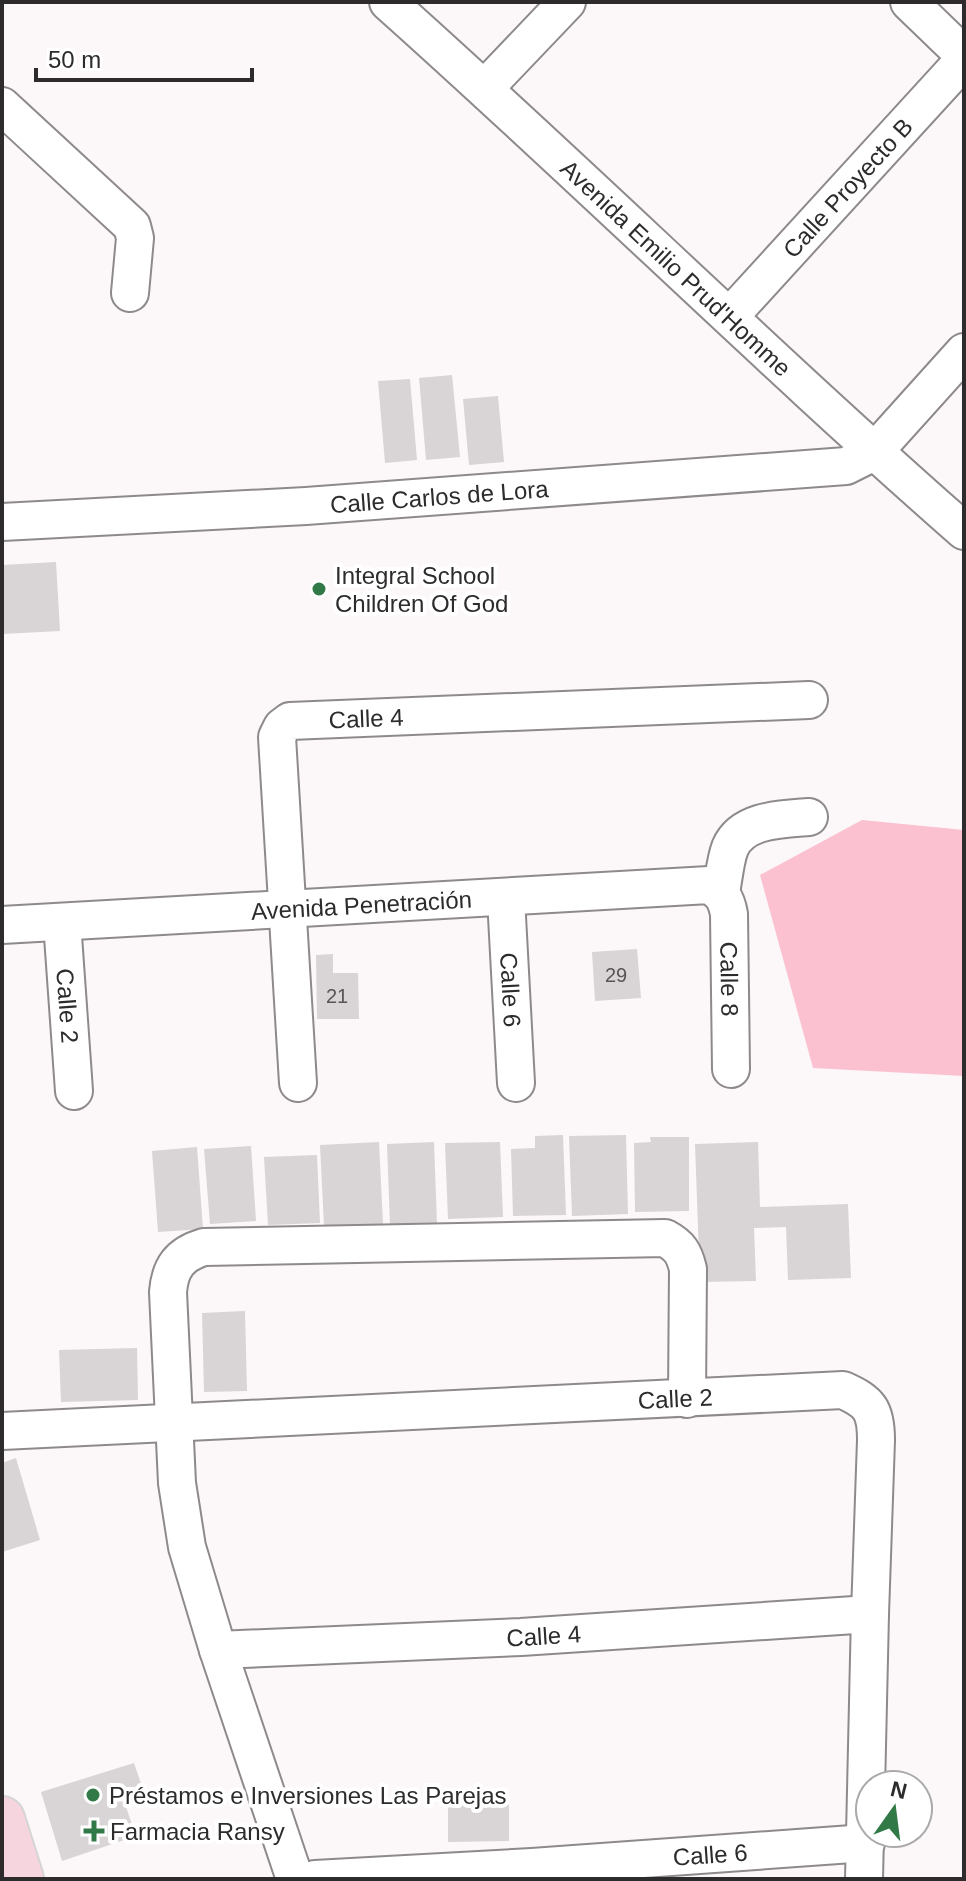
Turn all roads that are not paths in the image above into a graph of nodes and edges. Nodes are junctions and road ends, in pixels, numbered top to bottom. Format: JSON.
{"nodes":[{"id":1,"x":388,"y":2,"type":"edge"},
{"id":2,"x":567,"y":2,"type":"edge"},
{"id":3,"x":909,"y":2,"type":"edge"},
{"id":4,"x":964,"y":57,"type":"edge"},
{"id":5,"x":485,"y":88,"type":"junction"},
{"id":6,"x":2,"y":106,"type":"edge"},
{"id":7,"x":130,"y":293,"type":"dead end"},
{"id":8,"x":730,"y":316,"type":"junction"},
{"id":9,"x":964,"y":352,"type":"edge"},
{"id":10,"x":874,"y":452,"type":"junction"},
{"id":11,"x":2,"y":522,"type":"edge"},
{"id":12,"x":964,"y":531,"type":"edge"},
{"id":13,"x":809,"y":700,"type":"dead end"},
{"id":14,"x":809,"y":817,"type":"dead end"},
{"id":15,"x":721,"y":892,"type":"junction"},
{"id":16,"x":506,"y":898,"type":"junction"},
{"id":17,"x":285,"y":907,"type":"junction"},
{"id":18,"x":62,"y":922,"type":"junction"},
{"id":19,"x":2,"y":925,"type":"edge"},
{"id":20,"x":731,"y":1069,"type":"dead end"},
{"id":21,"x":298,"y":1083,"type":"dead end"},
{"id":22,"x":516,"y":1083,"type":"dead end"},
{"id":23,"x":74,"y":1091,"type":"dead end"},
{"id":24,"x":687,"y":1399,"type":"junction"},
{"id":25,"x":174,"y":1424,"type":"junction"},
{"id":26,"x":2,"y":1431,"type":"edge"},
{"id":27,"x":870,"y":1614,"type":"junction"},
{"id":28,"x":218,"y":1650,"type":"junction"},
{"id":29,"x":867,"y":1769,"type":"edge"},
{"id":30,"x":2,"y":1819,"type":"edge"},
{"id":31,"x":854,"y":1844,"type":"edge"},
{"id":32,"x":866,"y":1849,"type":"edge"},
{"id":33,"x":21,"y":1879,"type":"edge"},
{"id":34,"x":295,"y":1879,"type":"edge"},
{"id":35,"x":315,"y":1879,"type":"edge"},
{"id":36,"x":864,"y":1879,"type":"edge"}],
"edges":[{"from":1,"to":5,"type":"street","name":"Avenida Emilio Prud'Homme"},
{"from":2,"to":5,"type":"street"},
{"from":3,"to":4,"type":"street"},
{"from":4,"to":8,"type":"street","name":"Calle Proyecto B"},
{"from":5,"to":8,"type":"street","name":"Avenida Emilio Prud'Homme"},
{"from":6,"to":7,"type":"street"},
{"from":8,"to":10,"type":"street","name":"Avenida Emilio Prud'Homme"},
{"from":9,"to":10,"type":"street"},
{"from":10,"to":11,"type":"street","name":"Calle Carlos de Lora"},
{"from":10,"to":12,"type":"street","name":"Avenida Emilio Prud'Homme"},
{"from":13,"to":17,"type":"street","name":"Calle 4"},
{"from":14,"to":15,"type":"street"},
{"from":15,"to":16,"type":"street","name":"Avenida Penetración"},
{"from":15,"to":20,"type":"street","name":"Calle 8"},
{"from":16,"to":17,"type":"street","name":"Avenida Penetración"},
{"from":16,"to":22,"type":"street","name":"Calle 6"},
{"from":17,"to":18,"type":"street","name":"Avenida Penetración"},
{"from":17,"to":21,"type":"street","name":"Calle 4"},
{"from":18,"to":19,"type":"street","name":"Avenida Penetración"},
{"from":18,"to":23,"type":"street","name":"Calle 2"},
{"from":24,"to":25,"type":"street","name":"Calle 2"},
{"from":24,"to":25,"type":"street"},
{"from":24,"to":27,"type":"street","name":"Calle 2"},
{"from":25,"to":26,"type":"street","name":"Calle 2"},
{"from":25,"to":28,"type":"street"},
{"from":27,"to":28,"type":"street","name":"Calle 4"},
{"from":27,"to":29,"type":"street","name":"Calle 2"},
{"from":28,"to":34,"type":"street"},
{"from":30,"to":33,"type":"main road"},
{"from":31,"to":35,"type":"street","name":"Calle 6"},
{"from":32,"to":36,"type":"street","name":"Calle 2"}]}
